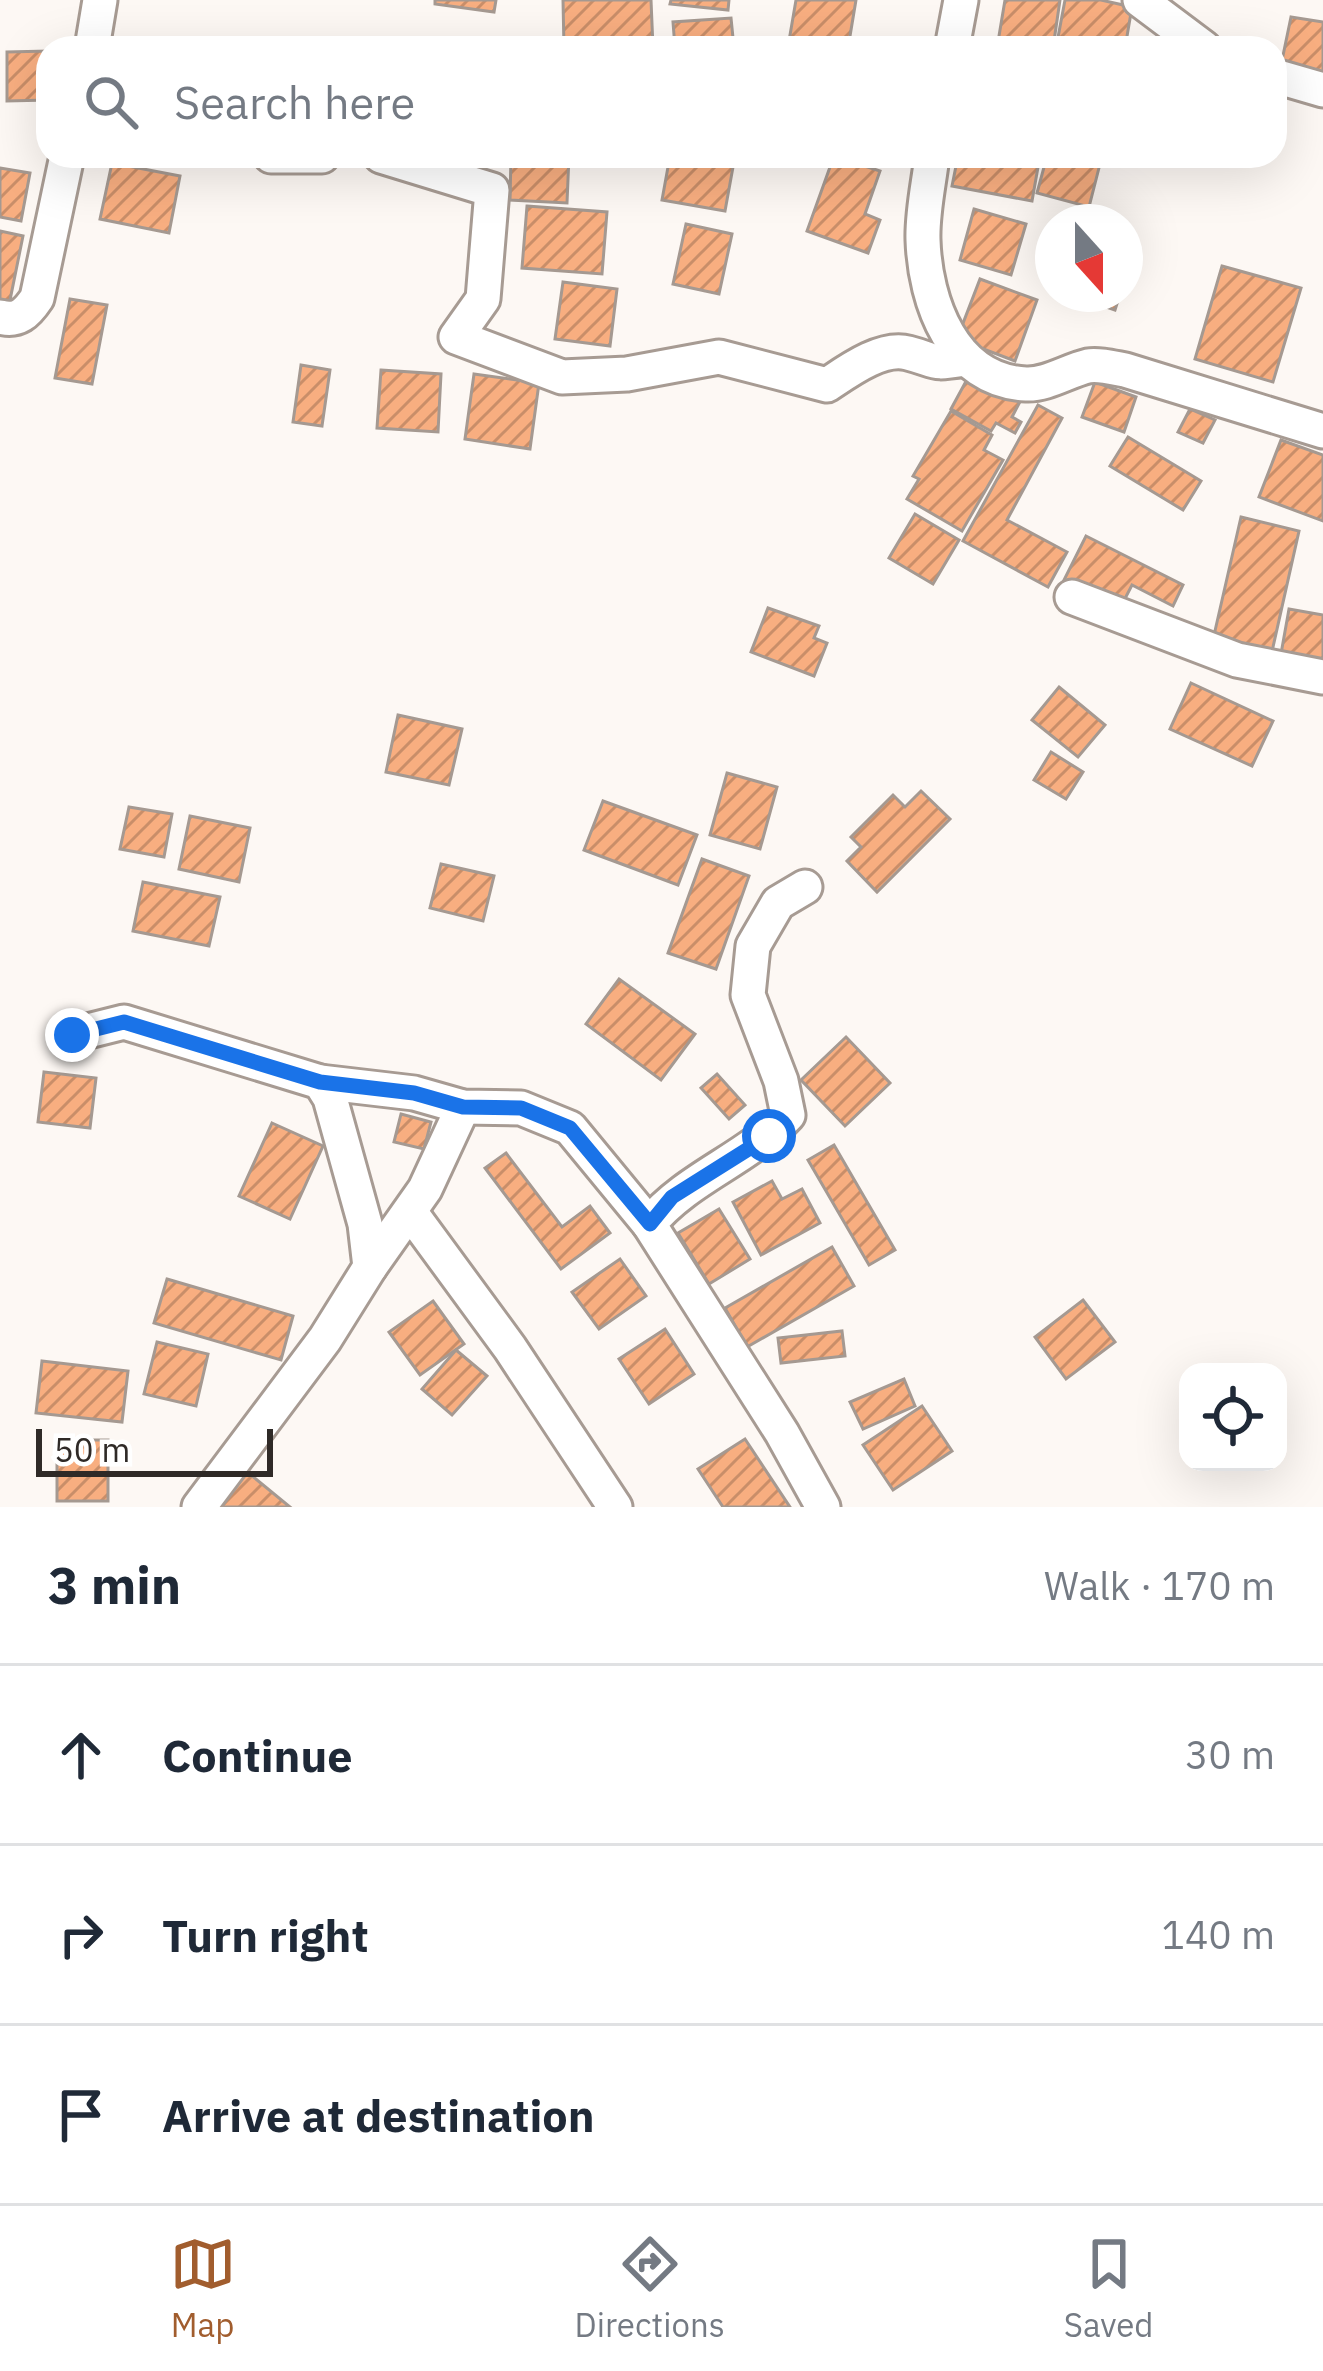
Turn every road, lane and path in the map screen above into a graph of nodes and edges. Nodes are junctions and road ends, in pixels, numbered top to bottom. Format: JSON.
{"nodes":[{"id":1,"x":100,"y":0,"type":"edge"},
{"id":2,"x":961,"y":0,"type":"edge"},
{"id":3,"x":1140,"y":0,"type":"edge"},
{"id":4,"x":94,"y":36,"type":"edge"},
{"id":5,"x":954,"y":36,"type":"edge"},
{"id":6,"x":1188,"y":36,"type":"edge"},
{"id":7,"x":1287,"y":80,"type":"edge"},
{"id":8,"x":1323,"y":90,"type":"edge"},
{"id":9,"x":64,"y":168,"type":"edge"},
{"id":10,"x":420,"y":168,"type":"edge"},
{"id":11,"x":931,"y":168,"type":"edge"},
{"id":12,"x":0,"y":317,"type":"edge"},
{"id":13,"x":965,"y":359,"type":"junction"},
{"id":14,"x":1323,"y":431,"type":"edge"},
{"id":15,"x":1072,"y":597,"type":"dead end"},
{"id":16,"x":1323,"y":677,"type":"edge"},
{"id":17,"x":806,"y":886,"type":"dead end"},
{"id":18,"x":72,"y":1035,"type":"dead end"},
{"id":19,"x":320,"y":1082,"type":"junction"},
{"id":20,"x":463,"y":1107,"type":"junction"},
{"id":21,"x":412,"y":1213,"type":"junction"},
{"id":22,"x":650,"y":1224,"type":"junction"},
{"id":23,"x":370,"y":1267,"type":"junction"},
{"id":24,"x":199,"y":1507,"type":"edge"},
{"id":25,"x":615,"y":1507,"type":"edge"},
{"id":26,"x":823,"y":1507,"type":"edge"}],
"edges":[{"from":1,"to":4,"type":"street"},
{"from":2,"to":5,"type":"street"},
{"from":3,"to":6,"type":"street"},
{"from":7,"to":8,"type":"street"},
{"from":9,"to":12,"type":"street"},
{"from":10,"to":13,"type":"street"},
{"from":11,"to":13,"type":"street"},
{"from":13,"to":14,"type":"street"},
{"from":15,"to":16,"type":"street"},
{"from":17,"to":22,"type":"street"},
{"from":18,"to":19,"type":"street"},
{"from":19,"to":20,"type":"street"},
{"from":19,"to":23,"type":"street"},
{"from":20,"to":21,"type":"street"},
{"from":20,"to":22,"type":"street"},
{"from":21,"to":23,"type":"street"},
{"from":21,"to":25,"type":"street"},
{"from":22,"to":26,"type":"street"},
{"from":23,"to":24,"type":"street"}]}
